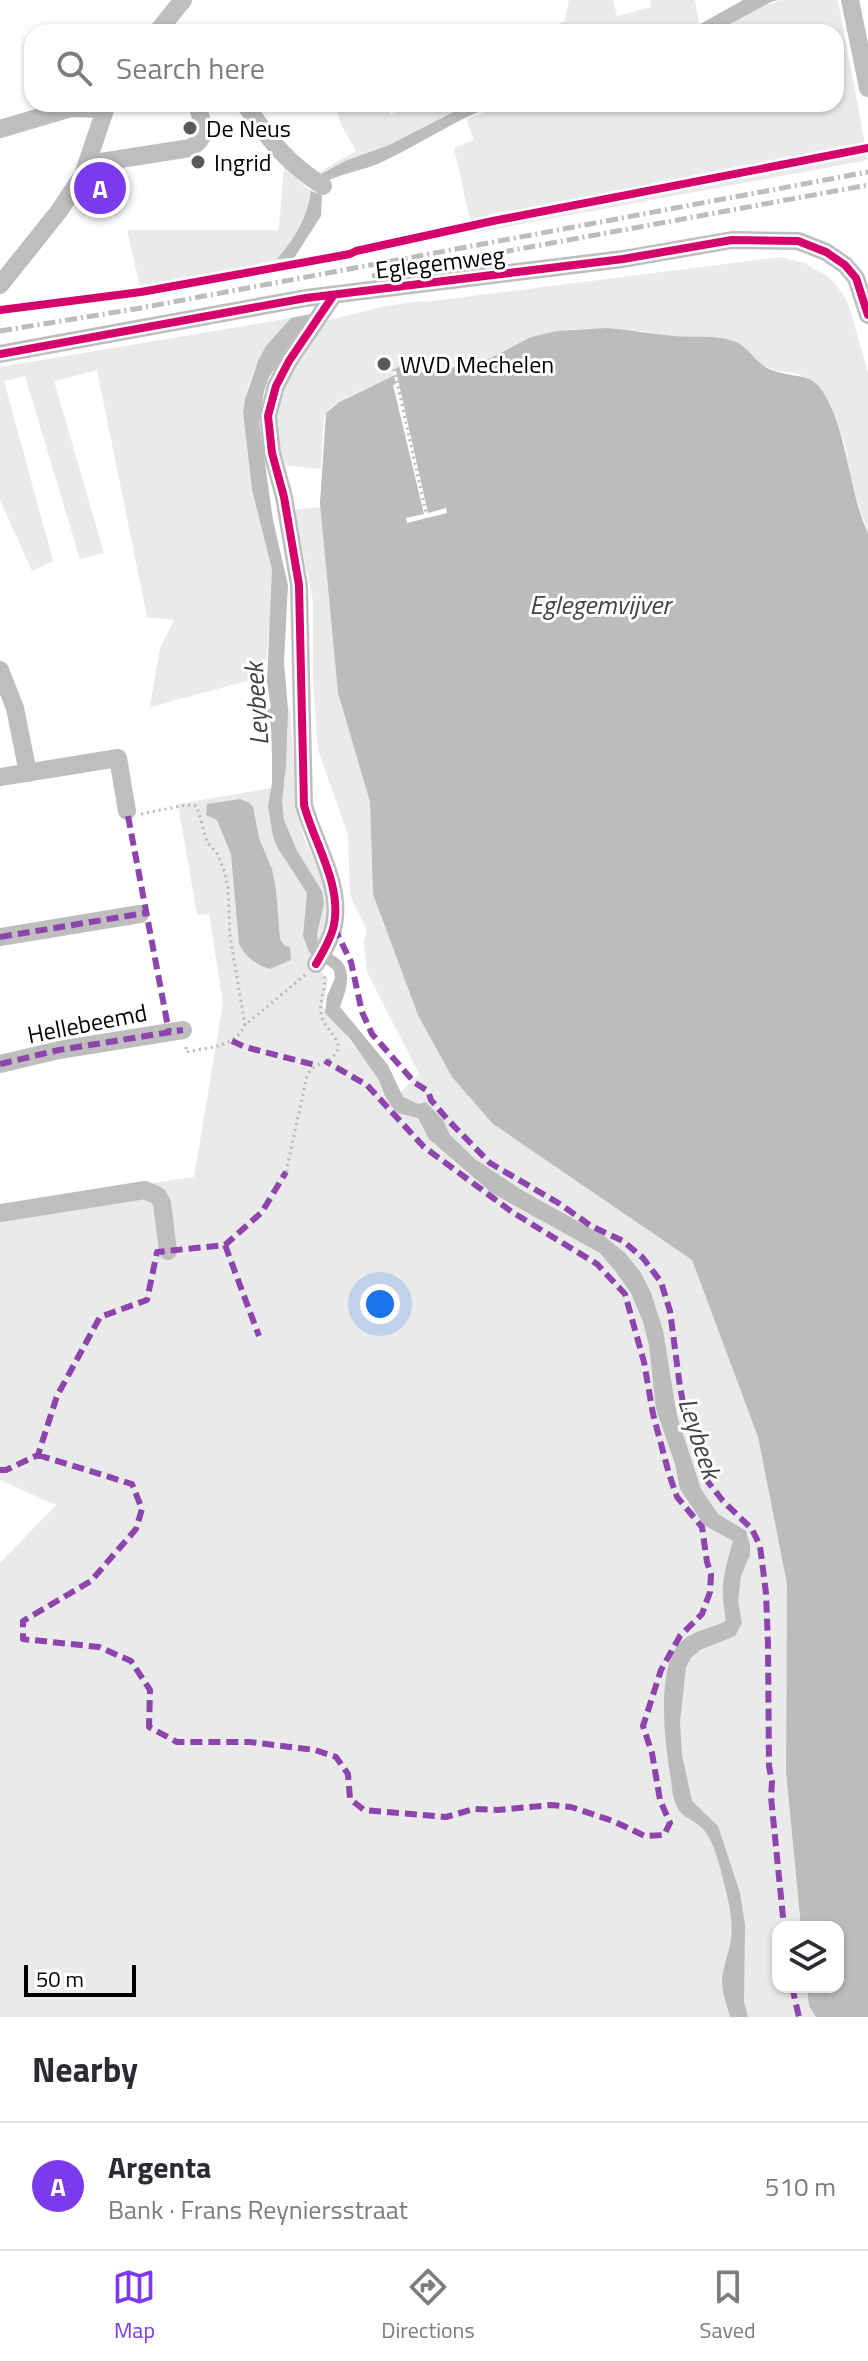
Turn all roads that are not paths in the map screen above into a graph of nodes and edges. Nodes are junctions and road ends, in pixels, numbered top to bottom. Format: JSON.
{"nodes":[{"id":1,"x":181,"y":0,"type":"edge"},
{"id":2,"x":850,"y":0,"type":"edge"},
{"id":3,"x":166,"y":24,"type":"edge"},
{"id":4,"x":868,"y":88,"type":"edge"},
{"id":5,"x":57,"y":112,"type":"edge"},
{"id":6,"x":104,"y":112,"type":"edge"},
{"id":7,"x":199,"y":112,"type":"edge"},
{"id":8,"x":251,"y":112,"type":"edge"},
{"id":9,"x":0,"y":129,"type":"edge"},
{"id":10,"x":88,"y":164,"type":"junction"},
{"id":11,"x":323,"y":186,"type":"dead end"},
{"id":12,"x":0,"y":285,"type":"edge"},
{"id":13,"x":333,"y":296,"type":"junction"},
{"id":14,"x":868,"y":315,"type":"edge"},
{"id":15,"x":0,"y":354,"type":"edge"},
{"id":16,"x":0,"y":670,"type":"edge"},
{"id":17,"x":28,"y":773,"type":"junction"},
{"id":18,"x":0,"y":777,"type":"edge"},
{"id":19,"x":127,"y":811,"type":"road end"},
{"id":20,"x":140,"y":914,"type":"dead end"},
{"id":21,"x":0,"y":937,"type":"edge"},
{"id":22,"x":316,"y":964,"type":"road end"},
{"id":23,"x":183,"y":1030,"type":"road end"},
{"id":24,"x":0,"y":1064,"type":"edge"},
{"id":25,"x":0,"y":1213,"type":"edge"},
{"id":26,"x":168,"y":1251,"type":"dead end"}],
"edges":[{"from":1,"to":3,"type":"street"},
{"from":2,"to":4,"type":"street"},
{"from":5,"to":9,"type":"street"},
{"from":6,"to":10,"type":"street"},
{"from":7,"to":10,"type":"street"},
{"from":8,"to":11,"type":"street"},
{"from":10,"to":12,"type":"street"},
{"from":13,"to":14,"type":"street","name":"Eglegemweg"},
{"from":13,"to":15,"type":"street","name":"Eglegemweg"},
{"from":13,"to":22,"type":"street"},
{"from":16,"to":17,"type":"street"},
{"from":17,"to":18,"type":"street"},
{"from":17,"to":19,"type":"street"},
{"from":20,"to":21,"type":"street"},
{"from":23,"to":24,"type":"street","name":"Hellebeemd"},
{"from":25,"to":26,"type":"street"}]}
